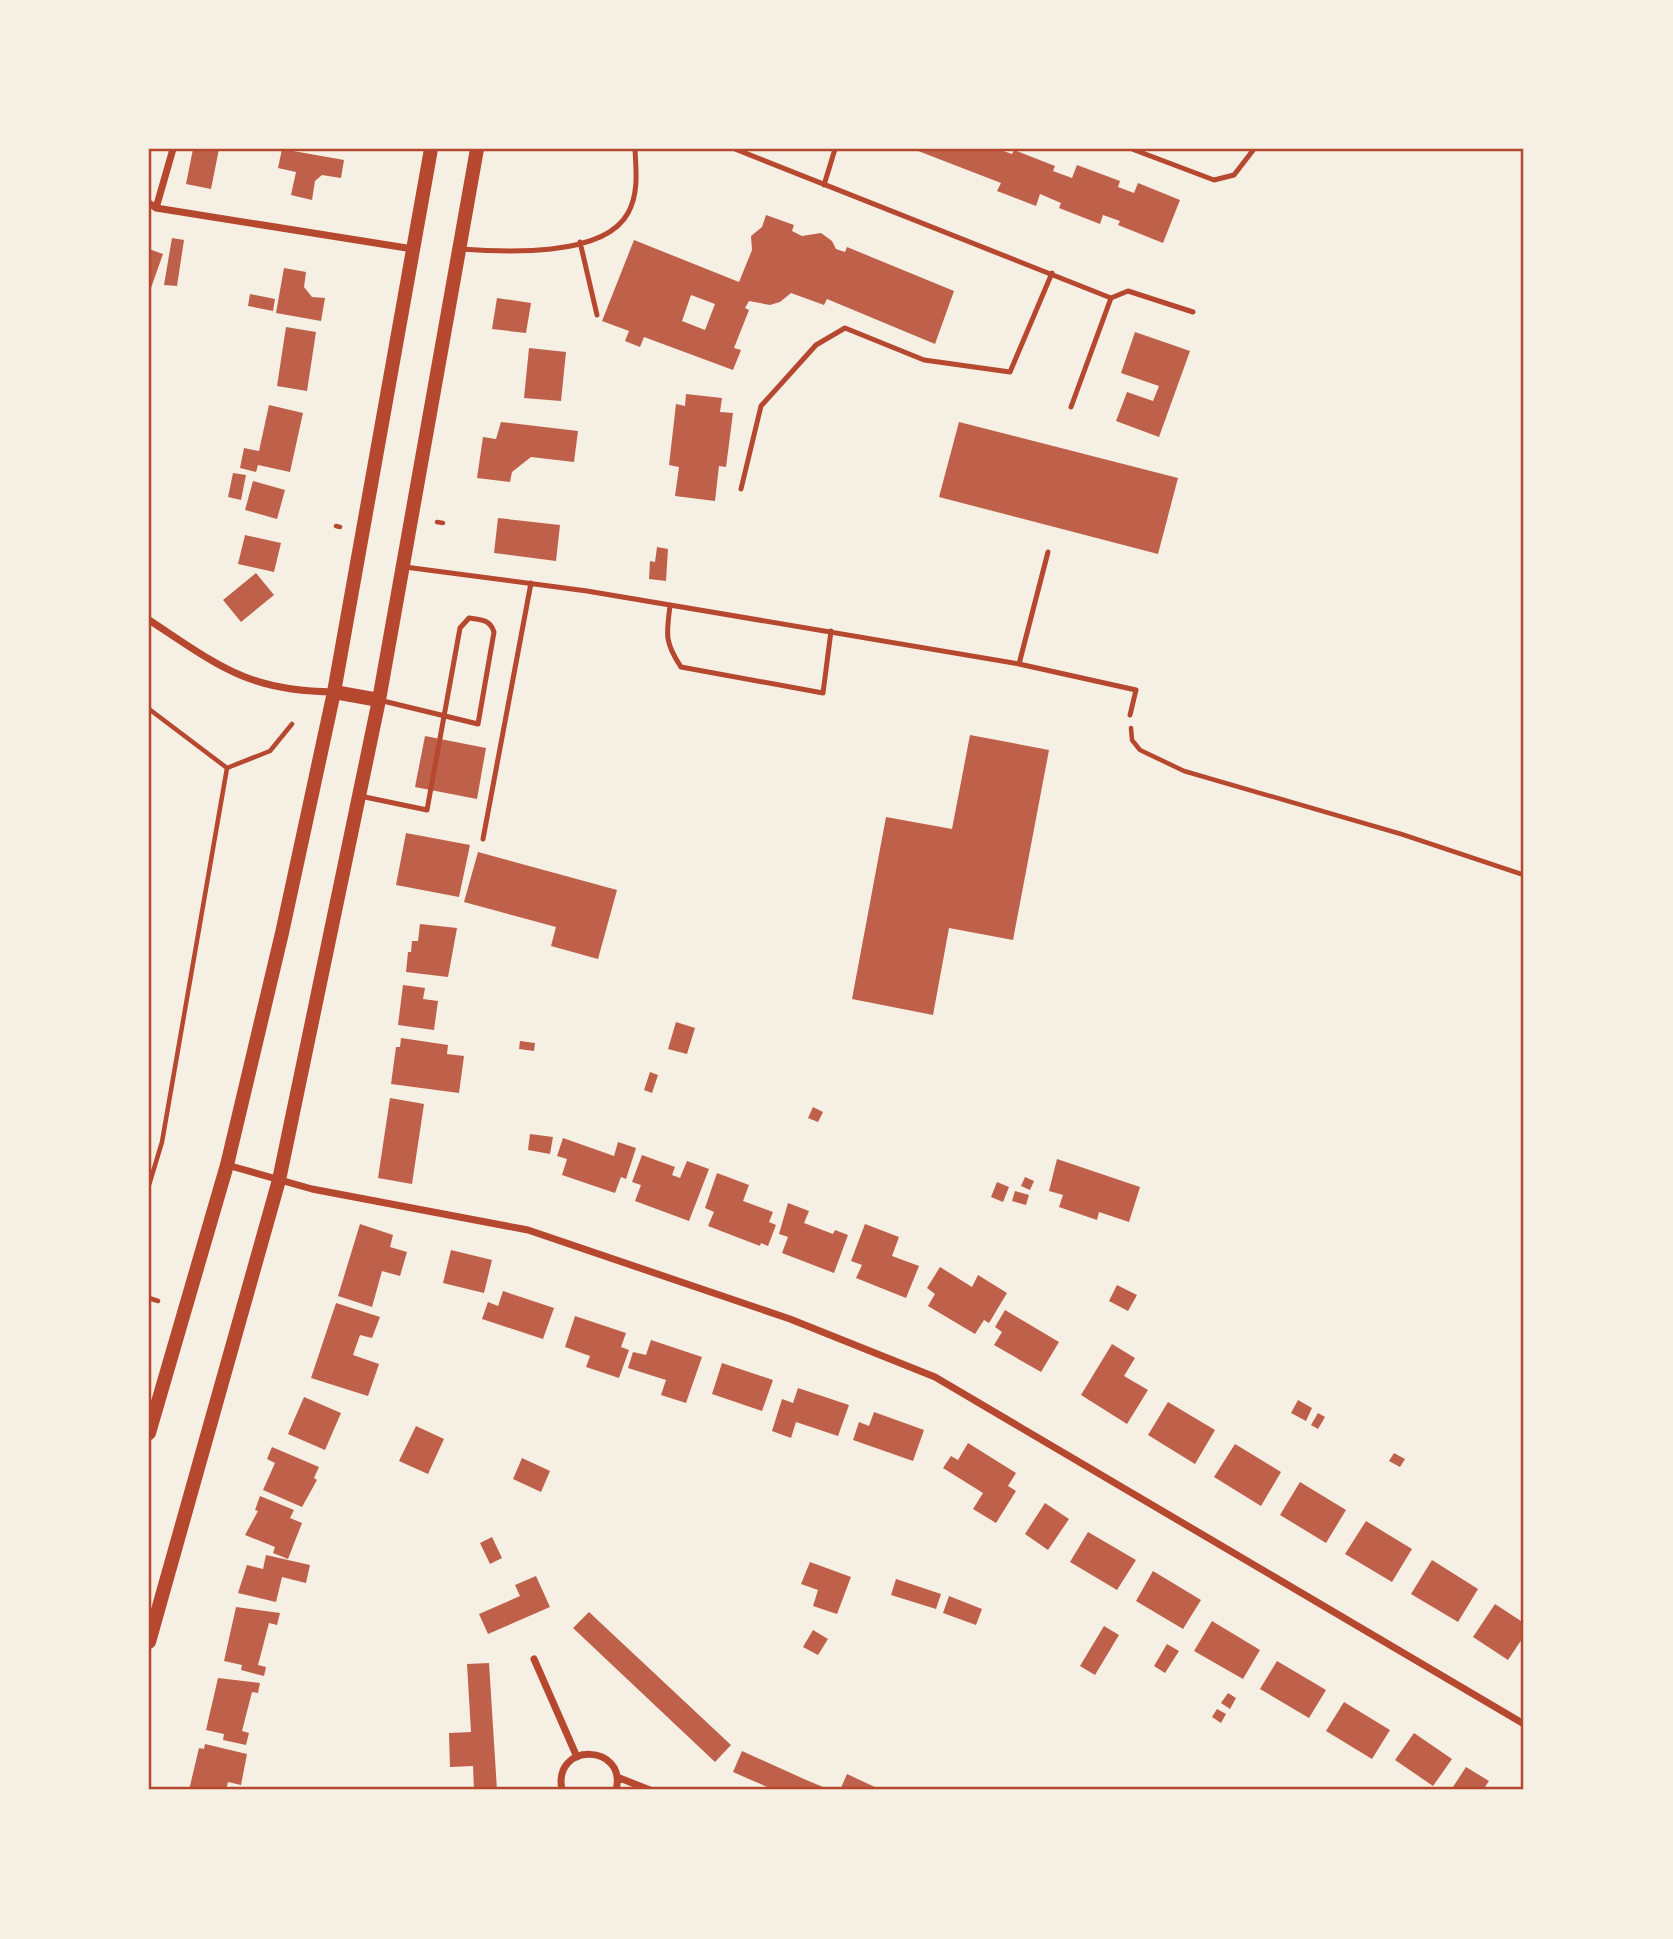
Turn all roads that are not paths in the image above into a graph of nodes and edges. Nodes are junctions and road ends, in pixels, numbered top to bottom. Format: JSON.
{"nodes":[{"id":1,"x":173,"y":149,"type":"edge"},
{"id":2,"x":431,"y":149,"type":"edge"},
{"id":3,"x":477,"y":149,"type":"edge"},
{"id":4,"x":635,"y":149,"type":"edge"},
{"id":5,"x":735,"y":149,"type":"edge"},
{"id":6,"x":835,"y":149,"type":"edge"},
{"id":7,"x":1132,"y":149,"type":"edge"},
{"id":8,"x":1254,"y":149,"type":"edge"},
{"id":9,"x":824,"y":185,"type":"junction"},
{"id":10,"x":153,"y":205,"type":"edge"},
{"id":11,"x":580,"y":242,"type":"junction"},
{"id":12,"x":460,"y":248,"type":"junction"},
{"id":13,"x":415,"y":250,"type":"junction"},
{"id":14,"x":1052,"y":273,"type":"junction"},
{"id":15,"x":1111,"y":298,"type":"junction"},
{"id":16,"x":1193,"y":312,"type":"dead end"},
{"id":17,"x":597,"y":315,"type":"dead end"},
{"id":18,"x":1071,"y":408,"type":"dead end"},
{"id":19,"x":741,"y":489,"type":"dead end"},
{"id":20,"x":1048,"y":552,"type":"dead end"},
{"id":21,"x":405,"y":567,"type":"junction"},
{"id":22,"x":531,"y":583,"type":"junction"},
{"id":23,"x":670,"y":606,"type":"junction"},
{"id":24,"x":149,"y":620,"type":"edge"},
{"id":25,"x":831,"y":631,"type":"junction"},
{"id":26,"x":1019,"y":664,"type":"junction"},
{"id":27,"x":334,"y":692,"type":"junction"},
{"id":28,"x":379,"y":700,"type":"junction"},
{"id":29,"x":1130,"y":715,"type":"road end"},
{"id":30,"x":444,"y":718,"type":"junction"},
{"id":31,"x":360,"y":796,"type":"junction"},
{"id":32,"x":483,"y":839,"type":"dead end"},
{"id":33,"x":227,"y":1165,"type":"junction"},
{"id":34,"x":278,"y":1181,"type":"junction"},
{"id":35,"x":149,"y":1433,"type":"edge"},
{"id":36,"x":149,"y":1642,"type":"edge"},
{"id":37,"x":534,"y":1659,"type":"dead end"},
{"id":38,"x":1524,"y":1724,"type":"edge"},
{"id":39,"x":577,"y":1757,"type":"junction"},
{"id":40,"x":617,"y":1777,"type":"junction"},
{"id":41,"x":562,"y":1790,"type":"edge"},
{"id":42,"x":616,"y":1790,"type":"edge"},
{"id":43,"x":650,"y":1790,"type":"edge"}],
"edges":[{"from":1,"to":10,"type":"street"},
{"from":2,"to":13,"type":"main road"},
{"from":3,"to":12,"type":"main road"},
{"from":4,"to":11,"type":"lane"},
{"from":5,"to":9,"type":"lane"},
{"from":6,"to":9,"type":"lane"},
{"from":7,"to":8,"type":"lane"},
{"from":9,"to":14,"type":"lane"},
{"from":10,"to":13,"type":"street"},
{"from":11,"to":12,"type":"lane"},
{"from":11,"to":17,"type":"lane"},
{"from":12,"to":21,"type":"main road"},
{"from":13,"to":27,"type":"main road"},
{"from":14,"to":15,"type":"lane"},
{"from":14,"to":19,"type":"lane"},
{"from":15,"to":16,"type":"lane"},
{"from":15,"to":18,"type":"lane"},
{"from":20,"to":26,"type":"lane"},
{"from":21,"to":22,"type":"lane"},
{"from":21,"to":28,"type":"main road"},
{"from":22,"to":23,"type":"lane"},
{"from":22,"to":32,"type":"lane"},
{"from":23,"to":25,"type":"lane"},
{"from":23,"to":25,"type":"lane"},
{"from":24,"to":27,"type":"street"},
{"from":25,"to":26,"type":"lane"},
{"from":26,"to":29,"type":"lane"},
{"from":27,"to":28,"type":"main road"},
{"from":27,"to":33,"type":"main road"},
{"from":28,"to":30,"type":"lane"},
{"from":28,"to":31,"type":"main road"},
{"from":30,"to":30,"type":"lane"},
{"from":30,"to":31,"type":"lane"},
{"from":31,"to":34,"type":"main road"},
{"from":33,"to":34,"type":"street"},
{"from":33,"to":35,"type":"main road"},
{"from":34,"to":36,"type":"main road"},
{"from":34,"to":38,"type":"street"},
{"from":37,"to":39,"type":"street"},
{"from":39,"to":40,"type":"street"},
{"from":39,"to":41,"type":"street"},
{"from":40,"to":42,"type":"street"},
{"from":40,"to":43,"type":"street"}]}
